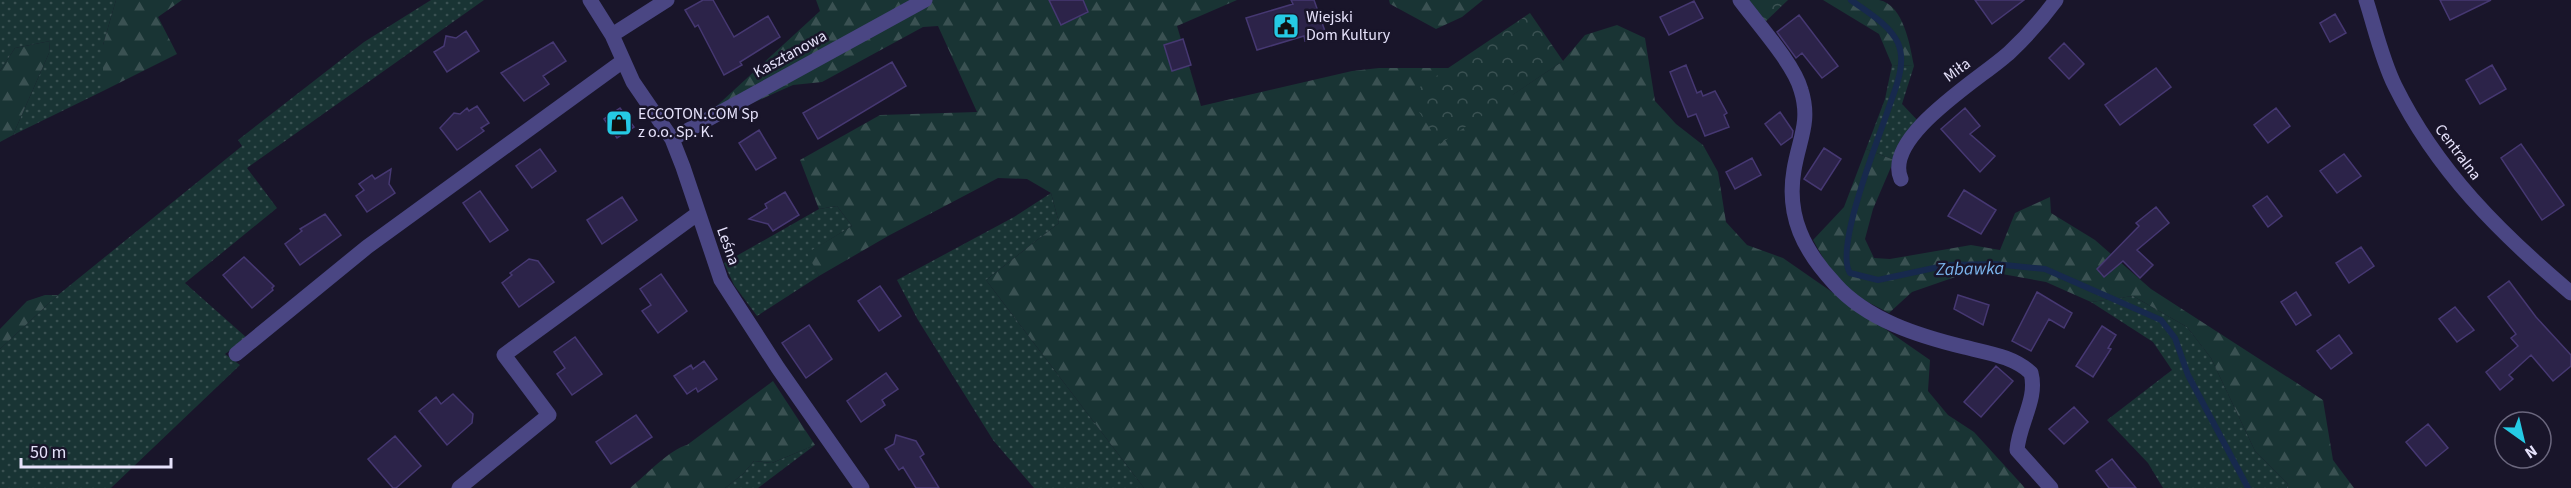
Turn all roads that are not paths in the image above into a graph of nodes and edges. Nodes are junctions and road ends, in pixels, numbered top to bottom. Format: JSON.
{"nodes":[{"id":1,"x":590,"y":0,"type":"edge"},
{"id":2,"x":667,"y":0,"type":"edge"},
{"id":3,"x":925,"y":0,"type":"edge"},
{"id":4,"x":1740,"y":0,"type":"edge"},
{"id":5,"x":2056,"y":0,"type":"edge"},
{"id":6,"x":2366,"y":0,"type":"edge"},
{"id":7,"x":612,"y":35,"type":"junction"},
{"id":8,"x":623,"y":62,"type":"junction"},
{"id":9,"x":672,"y":139,"type":"junction"},
{"id":10,"x":1901,"y":179,"type":"dead end"},
{"id":11,"x":697,"y":214,"type":"junction"},
{"id":12,"x":2571,"y":293,"type":"edge"},
{"id":13,"x":236,"y":354,"type":"dead end"},
{"id":14,"x":459,"y":488,"type":"edge"},
{"id":15,"x":862,"y":488,"type":"edge"},
{"id":16,"x":2051,"y":488,"type":"edge"}],
"edges":[{"from":1,"to":7,"type":"street","name":"Leśna"},
{"from":2,"to":7,"type":"street"},
{"from":3,"to":9,"type":"street","name":"Kasztanowa"},
{"from":4,"to":16,"type":"street"},
{"from":5,"to":10,"type":"street","name":"Miła"},
{"from":6,"to":12,"type":"street","name":"Centralna"},
{"from":7,"to":8,"type":"street","name":"Leśna"},
{"from":8,"to":9,"type":"street","name":"Leśna"},
{"from":8,"to":13,"type":"street"},
{"from":9,"to":11,"type":"street","name":"Leśna"},
{"from":11,"to":14,"type":"street"},
{"from":11,"to":15,"type":"street","name":"Leśna"}]}
